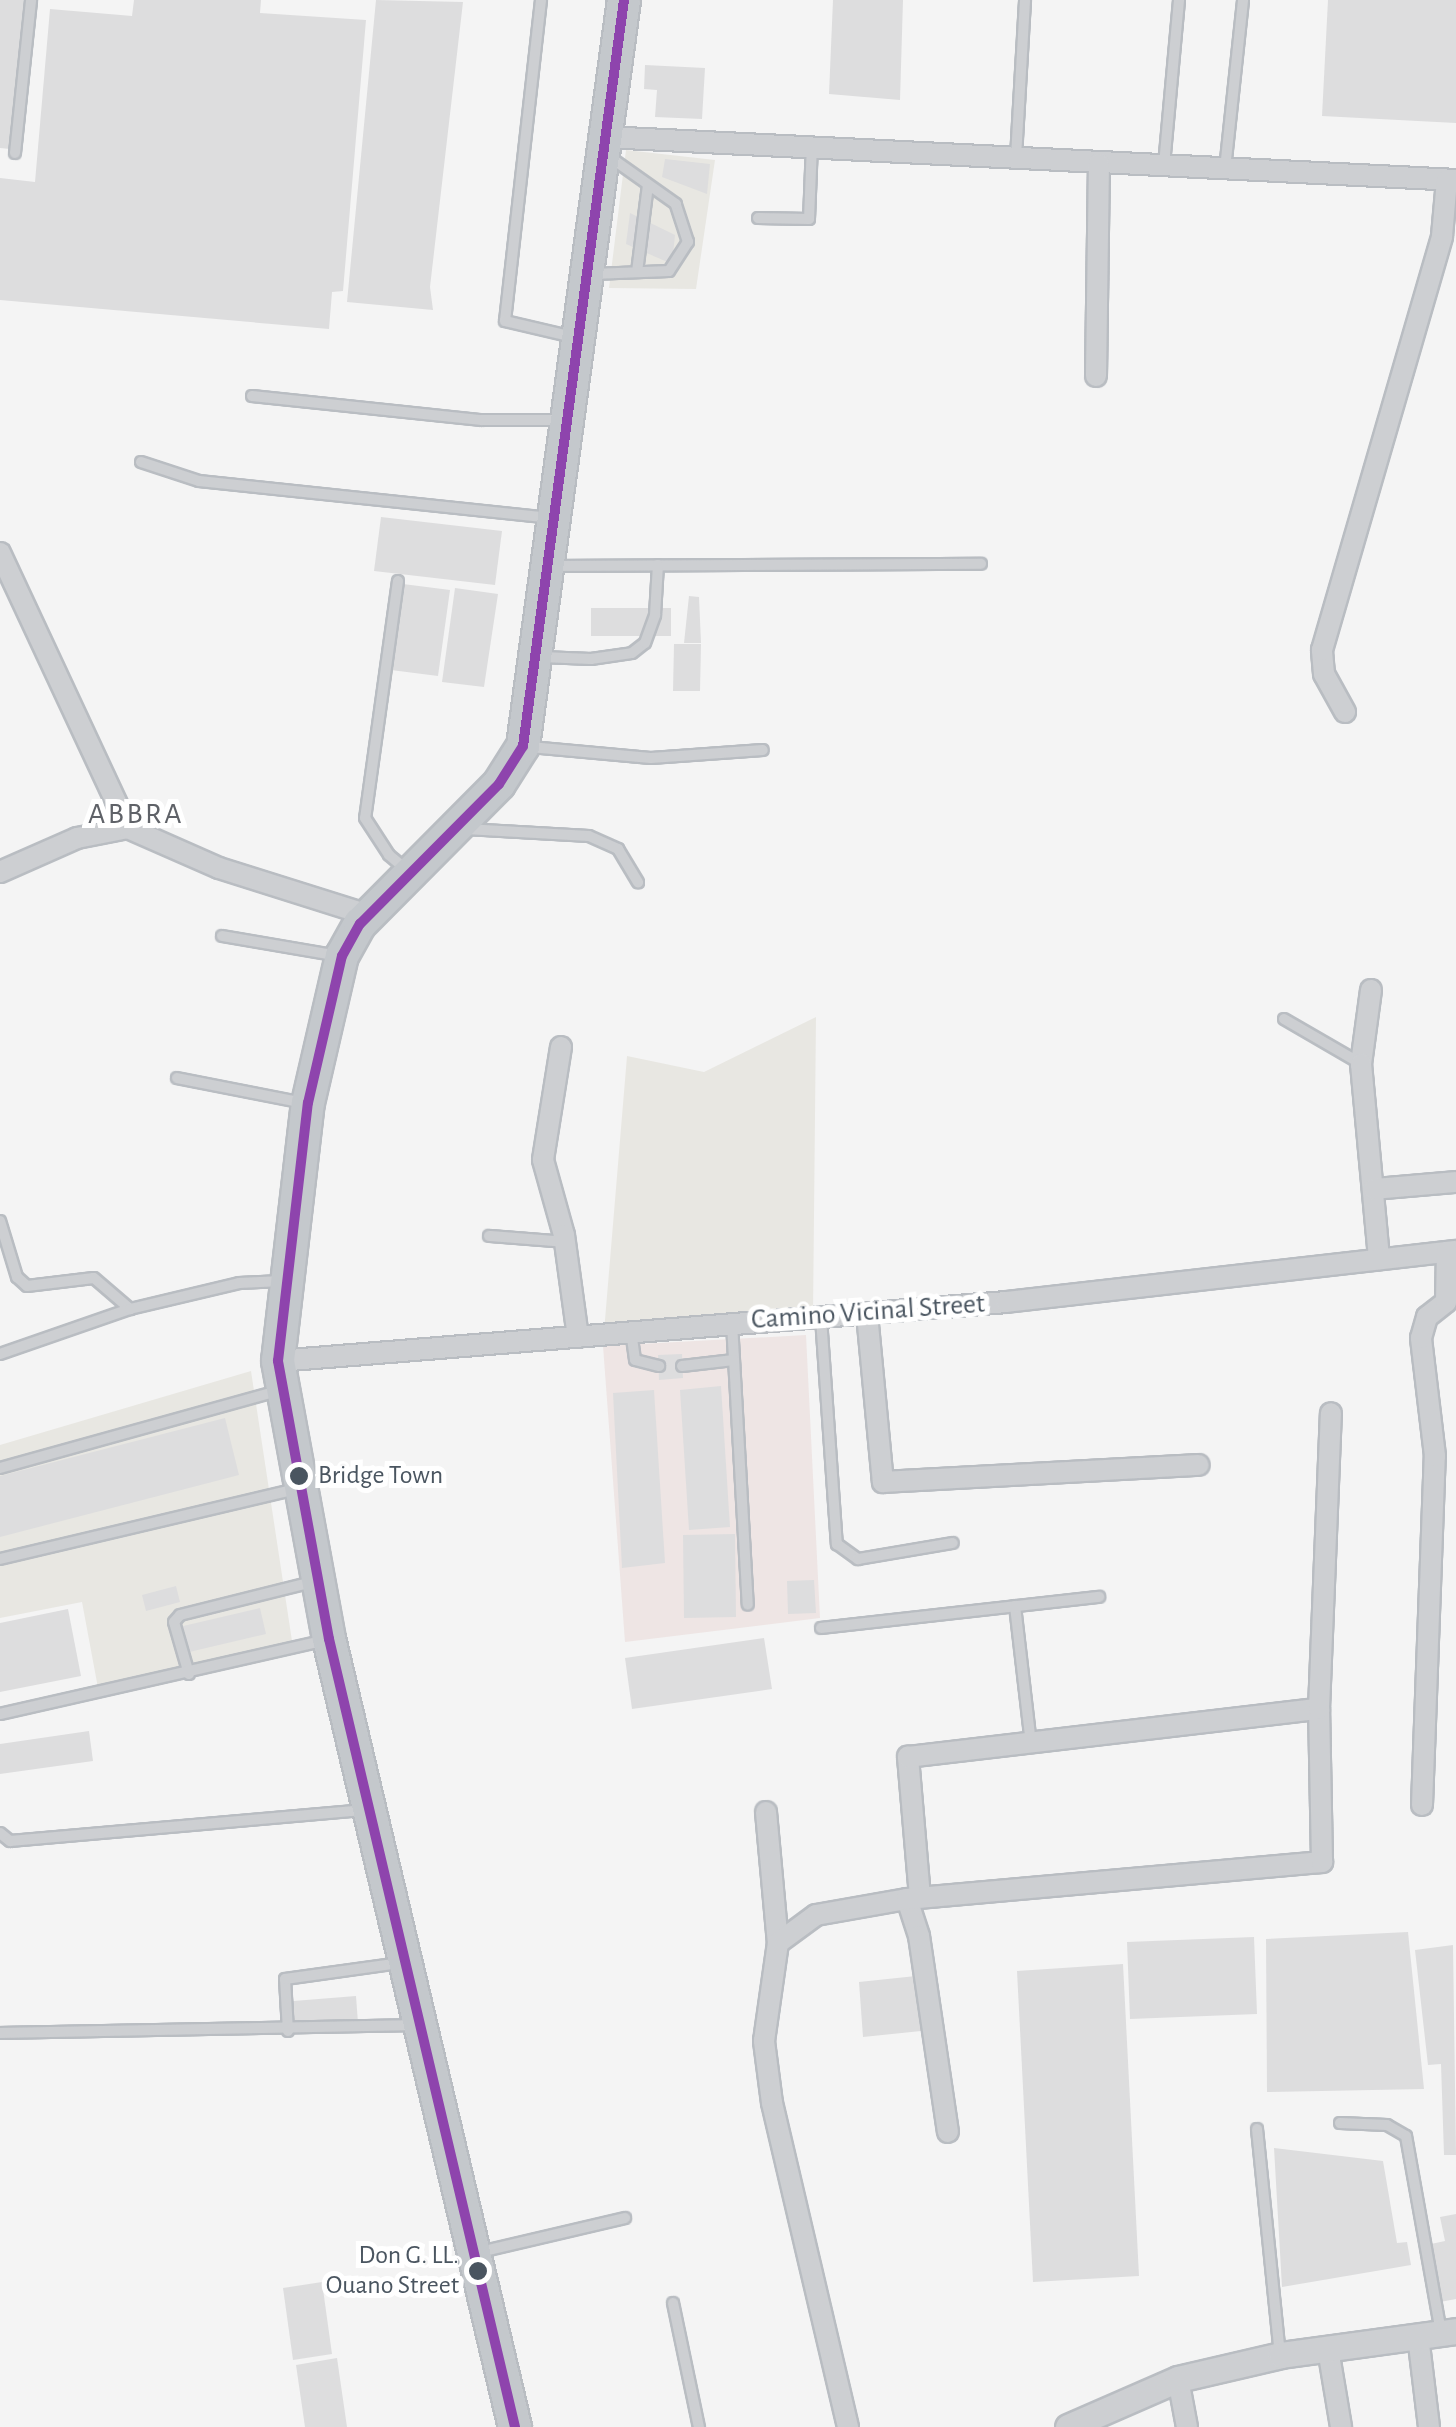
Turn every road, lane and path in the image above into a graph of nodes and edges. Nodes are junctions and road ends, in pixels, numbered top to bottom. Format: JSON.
{"nodes":[{"id":1,"x":31,"y":0,"type":"edge"},
{"id":2,"x":542,"y":0,"type":"edge"},
{"id":3,"x":624,"y":0,"type":"edge"},
{"id":4,"x":1026,"y":0,"type":"edge"},
{"id":5,"x":1179,"y":0,"type":"edge"},
{"id":6,"x":1243,"y":0,"type":"edge"},
{"id":7,"x":812,"y":144,"type":"junction"},
{"id":8,"x":604,"y":145,"type":"junction"},
{"id":9,"x":15,"y":153,"type":"dead end"},
{"id":10,"x":1016,"y":158,"type":"junction"},
{"id":11,"x":1100,"y":164,"type":"junction"},
{"id":12,"x":1164,"y":166,"type":"junction"},
{"id":13,"x":1225,"y":170,"type":"junction"},
{"id":14,"x":1452,"y":180,"type":"edge"},
{"id":15,"x":648,"y":185,"type":"junction"},
{"id":16,"x":758,"y":218,"type":"dead end"},
{"id":17,"x":636,"y":272,"type":"junction"},
{"id":18,"x":587,"y":274,"type":"junction"},
{"id":19,"x":579,"y":338,"type":"junction"},
{"id":20,"x":1096,"y":376,"type":"dead end"},
{"id":21,"x":252,"y":396,"type":"dead end"},
{"id":22,"x":567,"y":420,"type":"junction"},
{"id":23,"x":141,"y":462,"type":"dead end"},
{"id":24,"x":554,"y":518,"type":"junction"},
{"id":25,"x":0,"y":554,"type":"edge"},
{"id":26,"x":981,"y":564,"type":"dead end"},
{"id":27,"x":658,"y":565,"type":"junction"},
{"id":28,"x":548,"y":566,"type":"junction"},
{"id":29,"x":398,"y":581,"type":"dead end"},
{"id":30,"x":536,"y":656,"type":"junction"},
{"id":31,"x":1346,"y":712,"type":"dead end"},
{"id":32,"x":523,"y":746,"type":"junction"},
{"id":33,"x":763,"y":750,"type":"dead end"},
{"id":34,"x":128,"y":828,"type":"junction"},
{"id":35,"x":456,"y":828,"type":"junction"},
{"id":36,"x":0,"y":872,"type":"edge"},
{"id":37,"x":412,"y":873,"type":"junction"},
{"id":38,"x":638,"y":882,"type":"dead end"},
{"id":39,"x":368,"y":915,"type":"junction"},
{"id":40,"x":222,"y":936,"type":"dead end"},
{"id":41,"x":342,"y":956,"type":"junction"},
{"id":42,"x":1371,"y":990,"type":"dead end"},
{"id":43,"x":1284,"y":1019,"type":"dead end"},
{"id":44,"x":561,"y":1047,"type":"dead end"},
{"id":45,"x":1361,"y":1064,"type":"junction"},
{"id":46,"x":177,"y":1078,"type":"dead end"},
{"id":47,"x":308,"y":1104,"type":"junction"},
{"id":48,"x":1456,"y":1182,"type":"edge"},
{"id":49,"x":1374,"y":1189,"type":"junction"},
{"id":50,"x":0,"y":1222,"type":"edge"},
{"id":51,"x":488,"y":1236,"type":"dead end"},
{"id":52,"x":565,"y":1242,"type":"junction"},
{"id":53,"x":1451,"y":1252,"type":"edge"},
{"id":54,"x":1378,"y":1259,"type":"junction"},
{"id":55,"x":283,"y":1280,"type":"junction"},
{"id":56,"x":130,"y":1309,"type":"junction"},
{"id":57,"x":867,"y":1314,"type":"junction"},
{"id":58,"x":820,"y":1315,"type":"junction"},
{"id":59,"x":732,"y":1322,"type":"junction"},
{"id":60,"x":631,"y":1330,"type":"junction"},
{"id":61,"x":578,"y":1337,"type":"junction"},
{"id":62,"x":0,"y":1354,"type":"edge"},
{"id":63,"x":734,"y":1360,"type":"junction"},
{"id":64,"x":659,"y":1366,"type":"dead end"},
{"id":65,"x":682,"y":1366,"type":"dead end"},
{"id":66,"x":279,"y":1376,"type":"junction"},
{"id":67,"x":1331,"y":1413,"type":"dead end"},
{"id":68,"x":1199,"y":1465,"type":"dead end"},
{"id":69,"x":0,"y":1468,"type":"edge"},
{"id":70,"x":300,"y":1488,"type":"junction"},
{"id":71,"x":952,"y":1544,"type":"dead end"},
{"id":72,"x":0,"y":1559,"type":"edge"},
{"id":73,"x":318,"y":1580,"type":"junction"},
{"id":74,"x":1099,"y":1598,"type":"dead end"},
{"id":75,"x":748,"y":1605,"type":"dead end"},
{"id":76,"x":1016,"y":1606,"type":"junction"},
{"id":77,"x":821,"y":1628,"type":"dead end"},
{"id":78,"x":329,"y":1639,"type":"junction"},
{"id":79,"x":189,"y":1674,"type":"junction"},
{"id":80,"x":1319,"y":1709,"type":"junction"},
{"id":81,"x":0,"y":1714,"type":"edge"},
{"id":82,"x":1031,"y":1746,"type":"junction"},
{"id":83,"x":1422,"y":1804,"type":"dead end"},
{"id":84,"x":372,"y":1810,"type":"junction"},
{"id":85,"x":766,"y":1812,"type":"dead end"},
{"id":86,"x":0,"y":1833,"type":"edge"},
{"id":87,"x":914,"y":1898,"type":"junction"},
{"id":88,"x":778,"y":1943,"type":"junction"},
{"id":89,"x":407,"y":1962,"type":"junction"},
{"id":90,"x":420,"y":2024,"type":"junction"},
{"id":91,"x":288,"y":2031,"type":"junction"},
{"id":92,"x":0,"y":2033,"type":"edge"},
{"id":93,"x":1340,"y":2124,"type":"dead end"},
{"id":94,"x":1257,"y":2129,"type":"dead end"},
{"id":95,"x":948,"y":2132,"type":"dead end"},
{"id":96,"x":625,"y":2218,"type":"dead end"},
{"id":97,"x":474,"y":2253,"type":"junction"},
{"id":98,"x":673,"y":2303,"type":"dead end"},
{"id":99,"x":1438,"y":2333,"type":"edge"},
{"id":100,"x":1328,"y":2349,"type":"junction"},
{"id":101,"x":1280,"y":2355,"type":"junction"},
{"id":102,"x":1178,"y":2379,"type":"junction"},
{"id":103,"x":515,"y":2427,"type":"edge"},
{"id":104,"x":699,"y":2427,"type":"edge"},
{"id":105,"x":848,"y":2427,"type":"edge"},
{"id":106,"x":1068,"y":2427,"type":"edge"},
{"id":107,"x":1187,"y":2427,"type":"edge"},
{"id":108,"x":1341,"y":2427,"type":"edge"},
{"id":109,"x":1428,"y":2427,"type":"edge"}],
"edges":[{"from":1,"to":9,"type":"lane"},
{"from":2,"to":19,"type":"lane"},
{"from":3,"to":8,"type":"highway"},
{"from":4,"to":10,"type":"lane"},
{"from":5,"to":12,"type":"lane"},
{"from":6,"to":13,"type":"lane"},
{"from":7,"to":8,"type":"street"},
{"from":7,"to":10,"type":"street"},
{"from":7,"to":16,"type":"lane"},
{"from":8,"to":15,"type":"lane"},
{"from":8,"to":18,"type":"highway"},
{"from":10,"to":11,"type":"street"},
{"from":11,"to":12,"type":"street"},
{"from":11,"to":20,"type":"street"},
{"from":12,"to":13,"type":"street"},
{"from":13,"to":14,"type":"street"},
{"from":14,"to":31,"type":"street"},
{"from":15,"to":17,"type":"lane"},
{"from":15,"to":17,"type":"lane"},
{"from":17,"to":18,"type":"lane"},
{"from":18,"to":19,"type":"highway"},
{"from":19,"to":22,"type":"highway"},
{"from":21,"to":22,"type":"lane"},
{"from":22,"to":24,"type":"highway"},
{"from":23,"to":24,"type":"lane"},
{"from":24,"to":28,"type":"highway"},
{"from":25,"to":34,"type":"street"},
{"from":26,"to":27,"type":"lane"},
{"from":27,"to":28,"type":"lane"},
{"from":27,"to":30,"type":"lane"},
{"from":28,"to":30,"type":"highway"},
{"from":29,"to":37,"type":"lane"},
{"from":30,"to":32,"type":"highway"},
{"from":32,"to":33,"type":"lane"},
{"from":32,"to":35,"type":"highway"},
{"from":34,"to":36,"type":"street"},
{"from":34,"to":39,"type":"street"},
{"from":35,"to":37,"type":"highway"},
{"from":35,"to":38,"type":"lane"},
{"from":37,"to":39,"type":"highway"},
{"from":39,"to":41,"type":"highway"},
{"from":40,"to":41,"type":"lane"},
{"from":41,"to":47,"type":"highway"},
{"from":42,"to":45,"type":"street"},
{"from":43,"to":45,"type":"lane"},
{"from":44,"to":52,"type":"street"},
{"from":45,"to":49,"type":"street"},
{"from":46,"to":47,"type":"lane"},
{"from":47,"to":55,"type":"highway"},
{"from":48,"to":49,"type":"street"},
{"from":49,"to":54,"type":"street"},
{"from":50,"to":56,"type":"lane"},
{"from":51,"to":52,"type":"lane"},
{"from":52,"to":61,"type":"street"},
{"from":53,"to":54,"type":"street","name":"Camino Vicinal Street"},
{"from":53,"to":83,"type":"street"},
{"from":54,"to":57,"type":"street","name":"Camino Vicinal Street"},
{"from":55,"to":56,"type":"lane"},
{"from":55,"to":66,"type":"highway"},
{"from":56,"to":62,"type":"lane"},
{"from":57,"to":58,"type":"street","name":"Camino Vicinal Street"},
{"from":57,"to":68,"type":"street"},
{"from":58,"to":59,"type":"street","name":"Camino Vicinal Street"},
{"from":58,"to":71,"type":"lane"},
{"from":59,"to":60,"type":"street","name":"Camino Vicinal Street"},
{"from":59,"to":63,"type":"lane"},
{"from":60,"to":61,"type":"street","name":"Camino Vicinal Street"},
{"from":60,"to":64,"type":"lane"},
{"from":61,"to":66,"type":"street","name":"Camino Vicinal Street"},
{"from":63,"to":65,"type":"lane"},
{"from":63,"to":75,"type":"lane"},
{"from":66,"to":69,"type":"lane"},
{"from":66,"to":70,"type":"highway"},
{"from":67,"to":80,"type":"street"},
{"from":70,"to":72,"type":"lane"},
{"from":70,"to":73,"type":"highway"},
{"from":73,"to":78,"type":"highway"},
{"from":73,"to":79,"type":"lane"},
{"from":74,"to":76,"type":"lane"},
{"from":76,"to":77,"type":"lane"},
{"from":76,"to":82,"type":"lane"},
{"from":78,"to":79,"type":"lane"},
{"from":78,"to":84,"type":"highway"},
{"from":79,"to":81,"type":"lane"},
{"from":80,"to":82,"type":"street"},
{"from":80,"to":87,"type":"street"},
{"from":82,"to":87,"type":"street"},
{"from":84,"to":86,"type":"lane"},
{"from":84,"to":89,"type":"highway"},
{"from":85,"to":88,"type":"street"},
{"from":87,"to":88,"type":"street"},
{"from":87,"to":95,"type":"street"},
{"from":88,"to":105,"type":"street"},
{"from":89,"to":90,"type":"highway"},
{"from":89,"to":91,"type":"lane"},
{"from":90,"to":91,"type":"lane"},
{"from":90,"to":97,"type":"highway"},
{"from":91,"to":92,"type":"lane"},
{"from":93,"to":99,"type":"lane"},
{"from":94,"to":101,"type":"lane"},
{"from":96,"to":97,"type":"lane"},
{"from":97,"to":103,"type":"highway"},
{"from":98,"to":104,"type":"lane"},
{"from":99,"to":100,"type":"street"},
{"from":99,"to":109,"type":"street"},
{"from":100,"to":101,"type":"street"},
{"from":100,"to":108,"type":"street"},
{"from":101,"to":102,"type":"street"},
{"from":102,"to":106,"type":"street"},
{"from":102,"to":107,"type":"street"}]}
